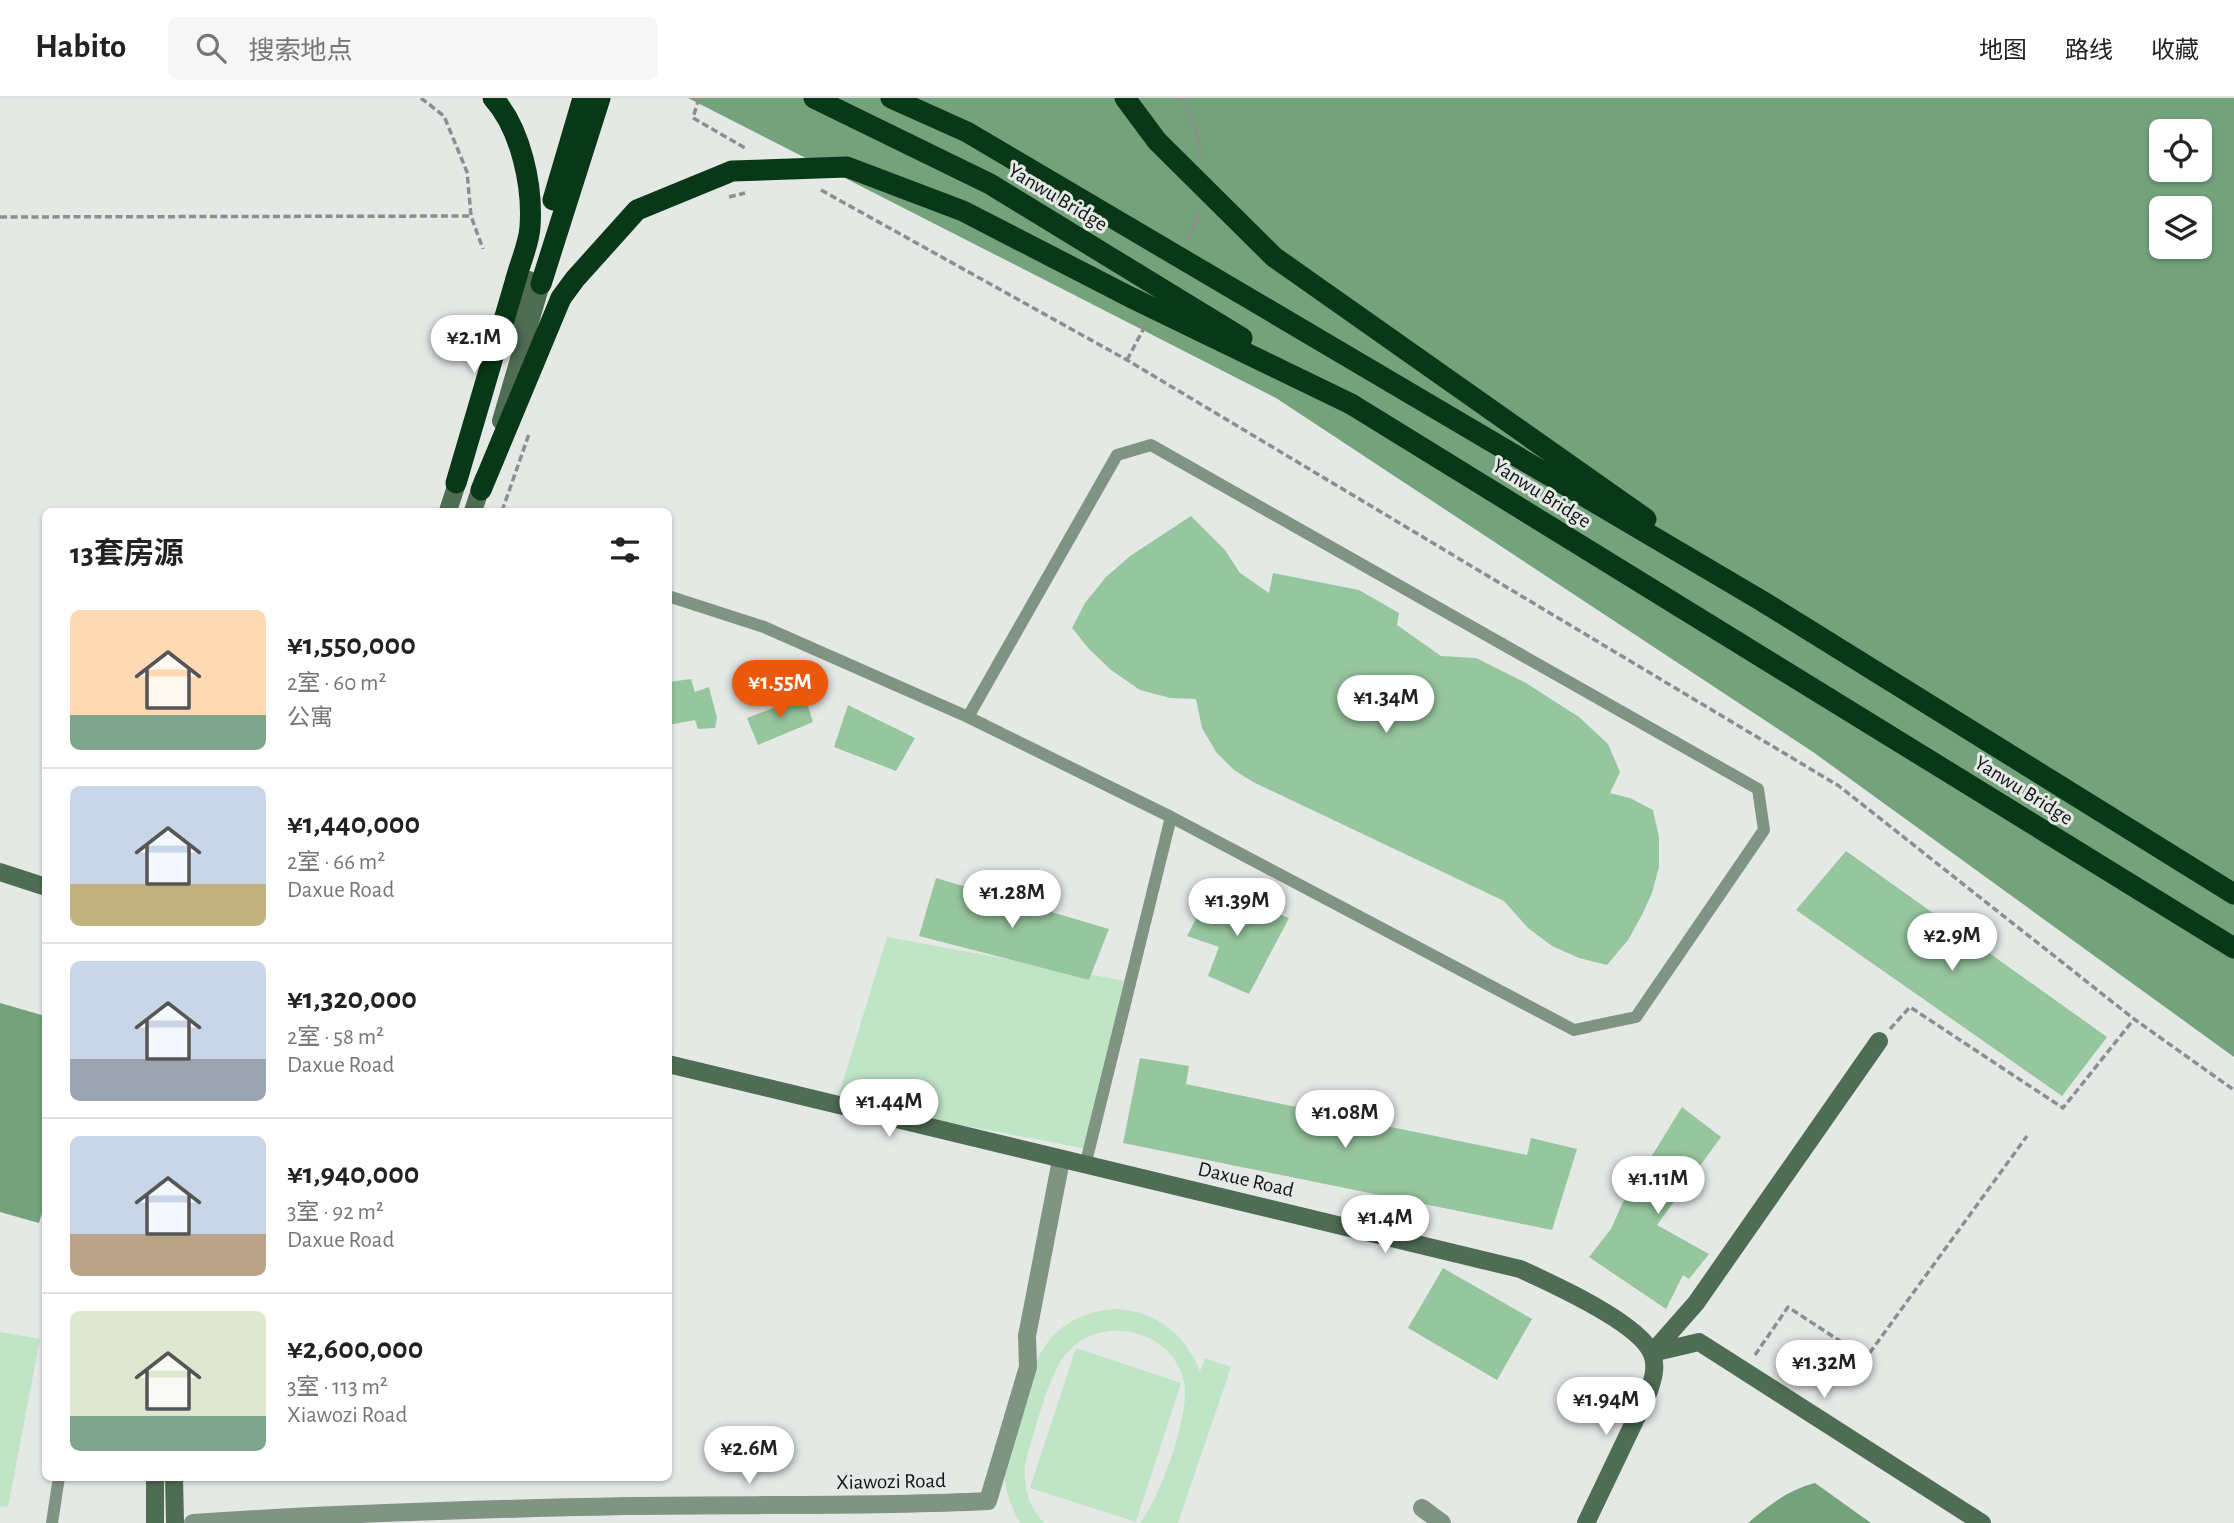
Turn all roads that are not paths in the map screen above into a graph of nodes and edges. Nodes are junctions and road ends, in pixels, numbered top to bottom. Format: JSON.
{"nodes":[{"id":1,"x":493,"y":98,"type":"edge"},
{"id":2,"x":583,"y":98,"type":"edge"},
{"id":3,"x":600,"y":98,"type":"edge"},
{"id":4,"x":814,"y":98,"type":"edge"},
{"id":5,"x":891,"y":98,"type":"edge"},
{"id":6,"x":1125,"y":98,"type":"edge"},
{"id":7,"x":528,"y":281,"type":"junction"},
{"id":8,"x":1351,"y":404,"type":"junction"},
{"id":9,"x":456,"y":483,"type":"joint"},
{"id":10,"x":481,"y":489,"type":"junction"},
{"id":11,"x":449,"y":508,"type":"edge"},
{"id":12,"x":474,"y":508,"type":"edge"},
{"id":13,"x":672,"y":597,"type":"edge"},
{"id":14,"x":1762,"y":601,"type":"junction"},
{"id":15,"x":968,"y":717,"type":"junction"},
{"id":16,"x":1171,"y":817,"type":"junction"},
{"id":17,"x":0,"y":872,"type":"edge"},
{"id":18,"x":42,"y":886,"type":"edge"},
{"id":19,"x":2234,"y":894,"type":"edge"},
{"id":20,"x":2234,"y":948,"type":"edge"},
{"id":21,"x":1879,"y":1041,"type":"road end"},
{"id":22,"x":672,"y":1065,"type":"edge"},
{"id":23,"x":1061,"y":1160,"type":"junction"},
{"id":24,"x":1085,"y":1166,"type":"junction"},
{"id":25,"x":1652,"y":1353,"type":"junction"},
{"id":26,"x":58,"y":1481,"type":"edge"},
{"id":27,"x":155,"y":1481,"type":"edge"},
{"id":28,"x":174,"y":1481,"type":"edge"},
{"id":29,"x":931,"y":1504,"type":"junction"},
{"id":30,"x":1422,"y":1508,"type":"dead end"},
{"id":31,"x":52,"y":1523,"type":"edge"},
{"id":32,"x":155,"y":1523,"type":"edge"},
{"id":33,"x":175,"y":1523,"type":"edge"},
{"id":34,"x":193,"y":1523,"type":"edge"},
{"id":35,"x":928,"y":1523,"type":"edge"},
{"id":36,"x":1442,"y":1523,"type":"edge"},
{"id":37,"x":1586,"y":1523,"type":"edge"},
{"id":38,"x":1982,"y":1523,"type":"edge"}],
"edges":[{"from":1,"to":7,"type":"highway","bridge":true},
{"from":2,"to":7,"type":"highway","bridge":true},
{"from":3,"to":7,"type":"highway","bridge":true},
{"from":4,"to":8,"type":"highway","name":"Yanwu Bridge","bridge":true},
{"from":5,"to":14,"type":"highway","name":"Yanwu Bridge","bridge":true},
{"from":6,"to":14,"type":"highway","bridge":true},
{"from":7,"to":9,"type":"highway"},
{"from":7,"to":10,"type":"street"},
{"from":8,"to":10,"type":"highway","bridge":true},
{"from":8,"to":20,"type":"highway","name":"Yanwu Bridge"},
{"from":9,"to":11,"type":"street"},
{"from":10,"to":12,"type":"street"},
{"from":13,"to":15,"type":"lane"},
{"from":14,"to":19,"type":"highway","name":"Yanwu Bridge","bridge":true},
{"from":15,"to":16,"type":"lane"},
{"from":15,"to":16,"type":"lane"},
{"from":16,"to":24,"type":"lane"},
{"from":17,"to":18,"type":"street"},
{"from":21,"to":25,"type":"street"},
{"from":22,"to":23,"type":"street","name":"Daxue Road"},
{"from":23,"to":24,"type":"street","name":"Daxue Road"},
{"from":23,"to":29,"type":"street","name":"Xiawozi Road"},
{"from":24,"to":25,"type":"street","name":"Daxue Road"},
{"from":25,"to":37,"type":"street"},
{"from":25,"to":38,"type":"street"},
{"from":26,"to":31,"type":"lane"},
{"from":27,"to":32,"type":"street"},
{"from":28,"to":33,"type":"street"},
{"from":29,"to":34,"type":"street","name":"Xiawozi Road"},
{"from":29,"to":35,"type":"street"},
{"from":30,"to":36,"type":"street"}]}
